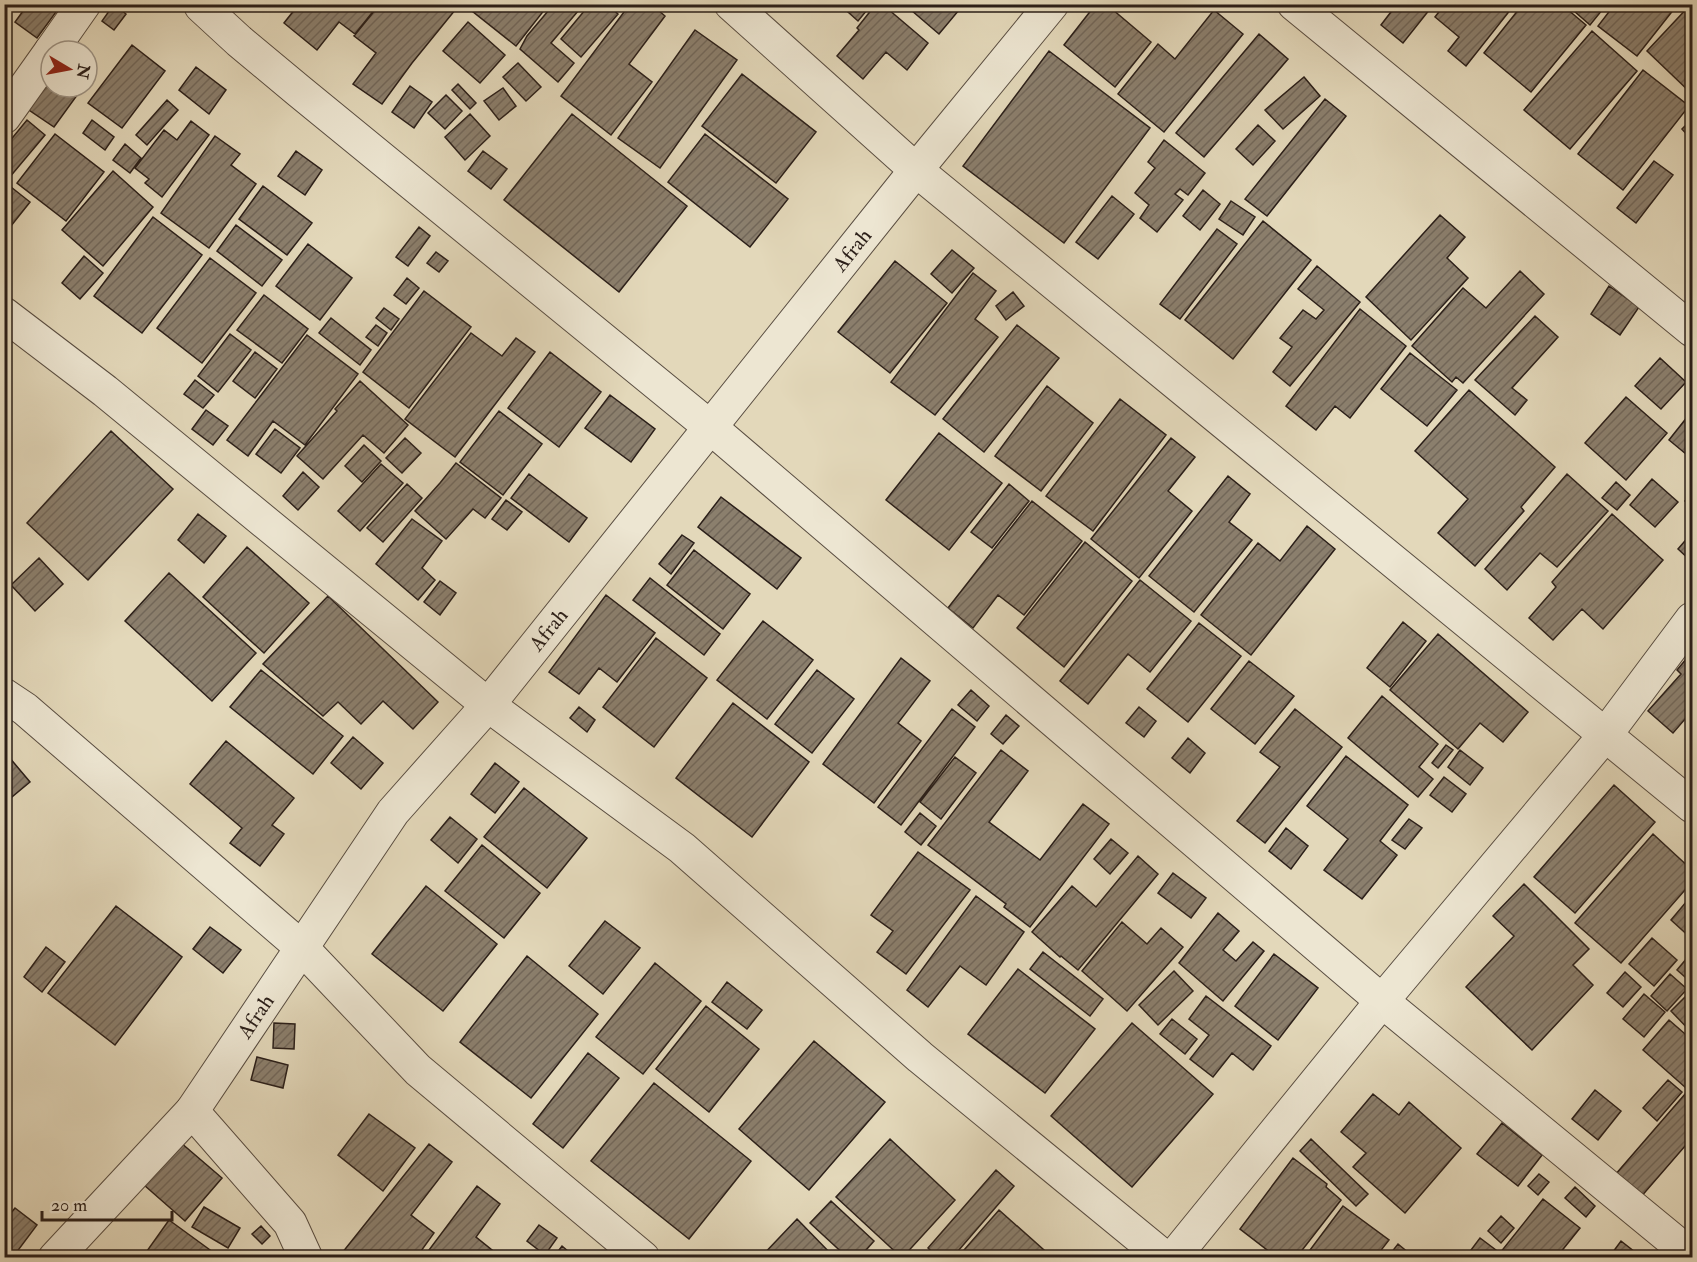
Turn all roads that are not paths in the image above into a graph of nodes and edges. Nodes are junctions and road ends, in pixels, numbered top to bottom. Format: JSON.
{"nodes":[{"id":1,"x":84,"y":4,"type":"edge"},
{"id":2,"x":731,"y":4,"type":"edge"},
{"id":3,"x":1052,"y":4,"type":"edge"},
{"id":4,"x":1294,"y":4,"type":"edge"},
{"id":5,"x":201,"y":6,"type":"dead end"},
{"id":6,"x":59,"y":39,"type":"edge"},
{"id":7,"x":39,"y":68,"type":"edge"},
{"id":8,"x":4,"y":117,"type":"edge"},
{"id":9,"x":916,"y":170,"type":"junction"},
{"id":10,"x":4,"y":314,"type":"edge"},
{"id":11,"x":1692,"y":330,"type":"edge"},
{"id":12,"x":710,"y":427,"type":"junction"},
{"id":13,"x":1692,"y":619,"type":"edge"},
{"id":14,"x":4,"y":695,"type":"edge"},
{"id":15,"x":488,"y":705,"type":"junction"},
{"id":16,"x":1606,"y":734,"type":"junction"},
{"id":17,"x":1692,"y":806,"type":"edge"},
{"id":18,"x":301,"y":947,"type":"junction"},
{"id":19,"x":1383,"y":1001,"type":"junction"},
{"id":20,"x":192,"y":1111,"type":"junction"},
{"id":21,"x":1692,"y":1256,"type":"edge"},
{"id":22,"x":55,"y":1257,"type":"edge"},
{"id":23,"x":306,"y":1257,"type":"edge"},
{"id":24,"x":643,"y":1257,"type":"edge"},
{"id":25,"x":1165,"y":1257,"type":"edge"},
{"id":26,"x":1173,"y":1257,"type":"edge"}],
"edges":[{"from":1,"to":6,"type":"street"},
{"from":2,"to":9,"type":"street"},
{"from":3,"to":9,"type":"street","name":"Afrah"},
{"from":4,"to":11,"type":"street"},
{"from":5,"to":12,"type":"street"},
{"from":7,"to":8,"type":"street"},
{"from":9,"to":12,"type":"street","name":"Afrah"},
{"from":9,"to":16,"type":"street"},
{"from":10,"to":15,"type":"street"},
{"from":12,"to":15,"type":"street","name":"Afrah"},
{"from":12,"to":19,"type":"street"},
{"from":13,"to":16,"type":"street"},
{"from":14,"to":18,"type":"street"},
{"from":15,"to":18,"type":"street","name":"Afrah"},
{"from":15,"to":25,"type":"street"},
{"from":16,"to":17,"type":"street"},
{"from":16,"to":19,"type":"street"},
{"from":18,"to":20,"type":"street","name":"Afrah"},
{"from":18,"to":24,"type":"street"},
{"from":19,"to":21,"type":"street"},
{"from":19,"to":26,"type":"street"},
{"from":20,"to":22,"type":"street","name":"Afrah"},
{"from":20,"to":23,"type":"street"}]}
